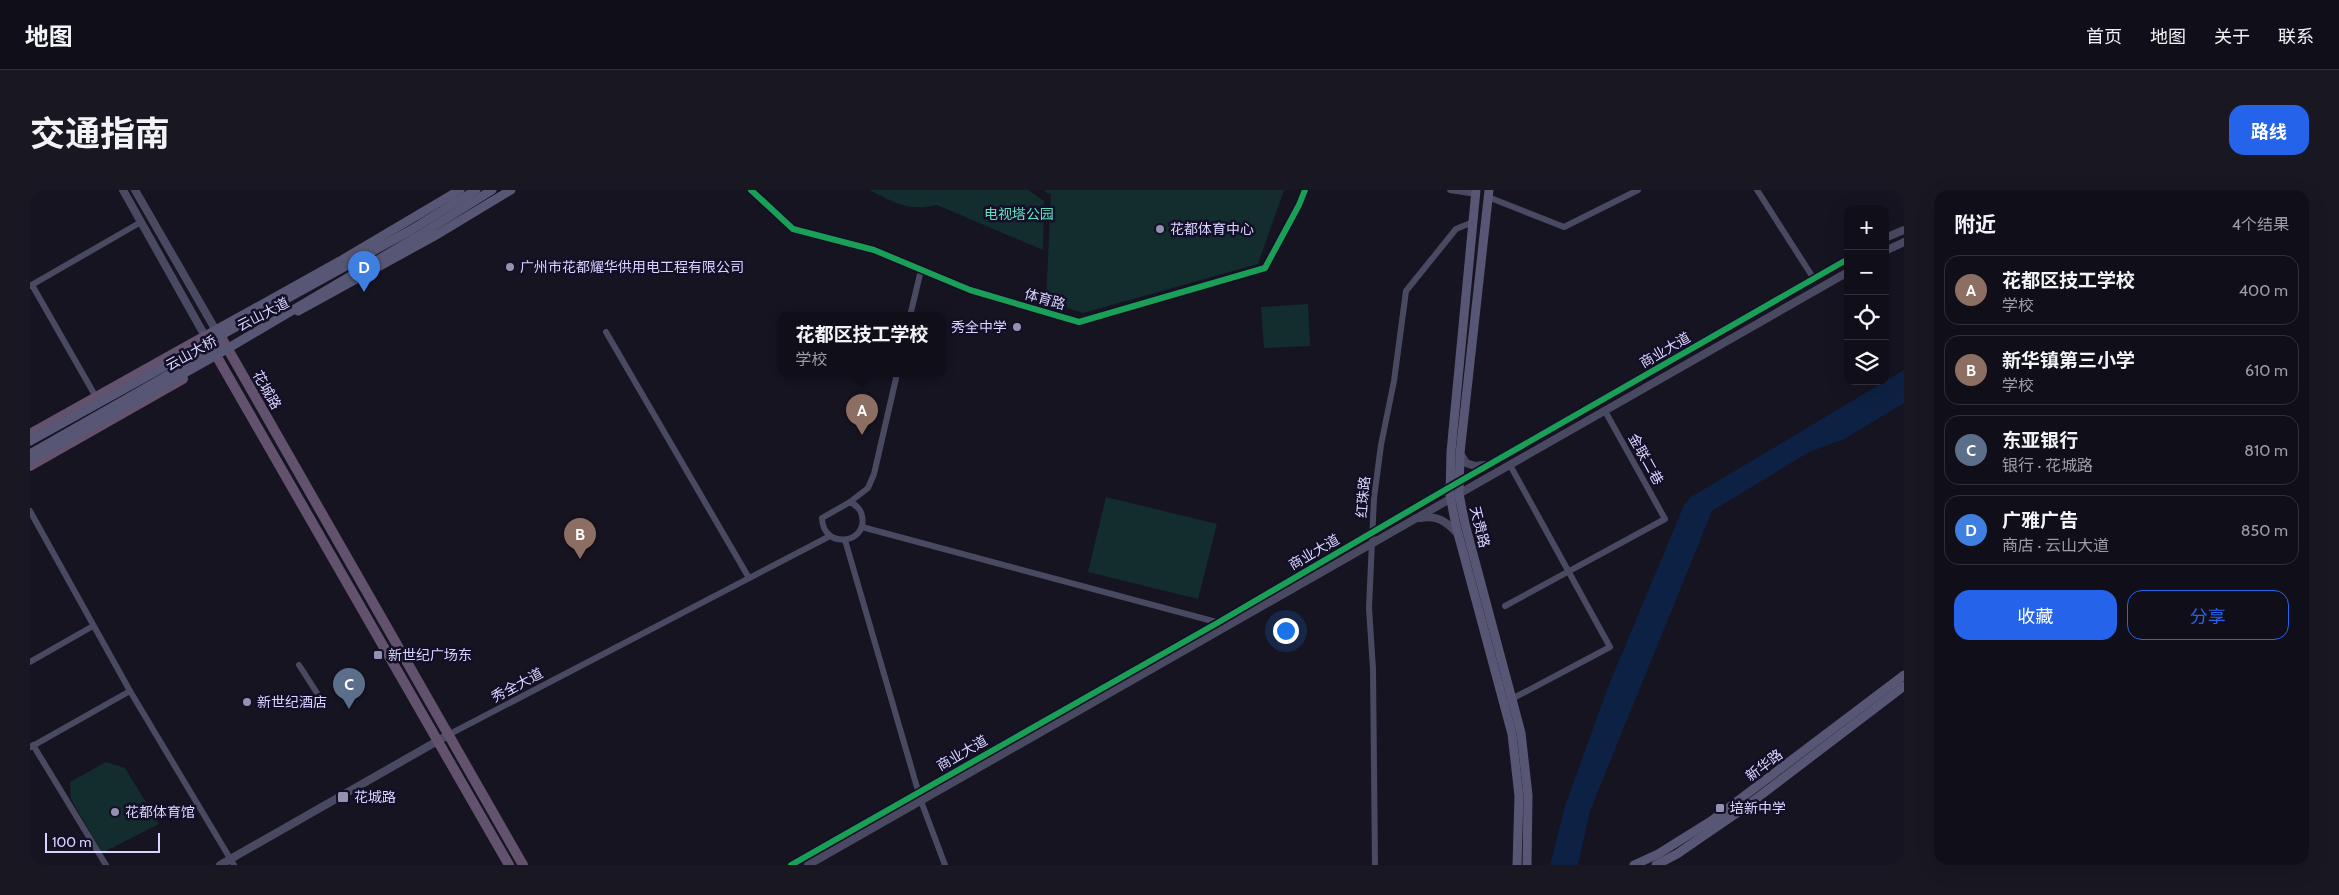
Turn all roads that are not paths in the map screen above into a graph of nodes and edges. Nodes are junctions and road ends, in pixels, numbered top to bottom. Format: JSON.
{"nodes":[{"id":1,"x":123,"y":190,"type":"edge"},
{"id":2,"x":135,"y":190,"type":"edge"},
{"id":3,"x":460,"y":190,"type":"edge"},
{"id":4,"x":476,"y":190,"type":"edge"},
{"id":5,"x":492,"y":190,"type":"edge"},
{"id":6,"x":511,"y":190,"type":"edge"},
{"id":7,"x":751,"y":190,"type":"edge"},
{"id":8,"x":1305,"y":190,"type":"edge"},
{"id":9,"x":1450,"y":190,"type":"edge"},
{"id":10,"x":1638,"y":190,"type":"edge"},
{"id":11,"x":1757,"y":190,"type":"edge"},
{"id":12,"x":1476,"y":192,"type":"edge"},
{"id":13,"x":1488,"y":194,"type":"edge"},
{"id":14,"x":141,"y":222,"type":"junction"},
{"id":15,"x":1472,"y":222,"type":"junction"},
{"id":16,"x":1904,"y":230,"type":"edge"},
{"id":17,"x":413,"y":234,"type":"junction"},
{"id":18,"x":1889,"y":236,"type":"edge"},
{"id":19,"x":1904,"y":242,"type":"edge"},
{"id":20,"x":1887,"y":250,"type":"edge"},
{"id":21,"x":1844,"y":261,"type":"edge"},
{"id":22,"x":921,"y":270,"type":"junction"},
{"id":23,"x":1844,"y":274,"type":"edge"},
{"id":24,"x":1814,"y":279,"type":"junction"},
{"id":25,"x":31,"y":286,"type":"edge"},
{"id":26,"x":911,"y":312,"type":"edge"},
{"id":27,"x":606,"y":332,"type":"dead end"},
{"id":28,"x":219,"y":334,"type":"junction"},
{"id":29,"x":205,"y":336,"type":"junction"},
{"id":30,"x":227,"y":348,"type":"junction"},
{"id":31,"x":217,"y":354,"type":"junction"},
{"id":32,"x":153,"y":365,"type":"junction"},
{"id":33,"x":896,"y":377,"type":"edge"},
{"id":34,"x":96,"y":397,"type":"junction"},
{"id":35,"x":105,"y":407,"type":"junction"},
{"id":36,"x":1605,"y":411,"type":"junction"},
{"id":37,"x":30,"y":434,"type":"edge"},
{"id":38,"x":30,"y":441,"type":"edge"},
{"id":39,"x":30,"y":448,"type":"edge"},
{"id":40,"x":1460,"y":453,"type":"junction"},
{"id":41,"x":30,"y":454,"type":"edge"},
{"id":42,"x":30,"y":460,"type":"edge"},
{"id":43,"x":1492,"y":464,"type":"junction"},
{"id":44,"x":1510,"y":465,"type":"junction"},
{"id":45,"x":30,"y":466,"type":"edge"},
{"id":46,"x":1459,"y":482,"type":"junction"},
{"id":47,"x":1450,"y":487,"type":"junction"},
{"id":48,"x":1459,"y":494,"type":"junction"},
{"id":49,"x":1450,"y":499,"type":"junction"},
{"id":50,"x":850,"y":502,"type":"junction"},
{"id":51,"x":30,"y":511,"type":"edge"},
{"id":52,"x":1413,"y":521,"type":"junction"},
{"id":53,"x":862,"y":527,"type":"junction"},
{"id":54,"x":1372,"y":532,"type":"junction"},
{"id":55,"x":1458,"y":534,"type":"junction"},
{"id":56,"x":830,"y":536,"type":"junction"},
{"id":57,"x":845,"y":540,"type":"junction"},
{"id":58,"x":1372,"y":544,"type":"junction"},
{"id":59,"x":1568,"y":571,"type":"junction"},
{"id":60,"x":749,"y":578,"type":"junction"},
{"id":61,"x":1505,"y":606,"type":"dead end"},
{"id":62,"x":1218,"y":622,"type":"junction"},
{"id":63,"x":1229,"y":625,"type":"junction"},
{"id":64,"x":93,"y":626,"type":"junction"},
{"id":65,"x":30,"y":662,"type":"edge"},
{"id":66,"x":299,"y":665,"type":"dead end"},
{"id":67,"x":1904,"y":675,"type":"edge"},
{"id":68,"x":1904,"y":686,"type":"edge"},
{"id":69,"x":130,"y":691,"type":"junction"},
{"id":70,"x":317,"y":693,"type":"dead end"},
{"id":71,"x":1509,"y":701,"type":"junction"},
{"id":72,"x":448,"y":735,"type":"junction"},
{"id":73,"x":438,"y":740,"type":"junction"},
{"id":74,"x":32,"y":746,"type":"edge"},
{"id":75,"x":919,"y":792,"type":"junction"},
{"id":76,"x":921,"y":801,"type":"junction"},
{"id":77,"x":232,"y":862,"type":"edge"},
{"id":78,"x":106,"y":865,"type":"edge"},
{"id":79,"x":220,"y":865,"type":"edge"},
{"id":80,"x":509,"y":865,"type":"edge"},
{"id":81,"x":523,"y":865,"type":"edge"},
{"id":82,"x":791,"y":865,"type":"edge"},
{"id":83,"x":808,"y":865,"type":"edge"},
{"id":84,"x":945,"y":865,"type":"edge"},
{"id":85,"x":1375,"y":865,"type":"edge"},
{"id":86,"x":1517,"y":865,"type":"edge"},
{"id":87,"x":1527,"y":865,"type":"edge"},
{"id":88,"x":1634,"y":865,"type":"edge"},
{"id":89,"x":1656,"y":865,"type":"edge"}],
"edges":[{"from":1,"to":14,"type":"street","name":"花城路"},
{"from":2,"to":28,"type":"street","name":"花城路"},
{"from":3,"to":28,"type":"main road","name":"云山大道"},
{"from":4,"to":17,"type":"main road"},
{"from":5,"to":17,"type":"main road"},
{"from":6,"to":30,"type":"main road","name":"云山大道"},
{"from":7,"to":22,"type":"street","name":"体育路"},
{"from":8,"to":22,"type":"street","name":"体育路"},
{"from":9,"to":12,"type":"street"},
{"from":10,"to":13,"type":"street"},
{"from":11,"to":24,"type":"street"},
{"from":12,"to":15,"type":"main road","name":"天贵路"},
{"from":13,"to":40,"type":"main road","name":"天贵路"},
{"from":14,"to":25,"type":"street"},
{"from":14,"to":29,"type":"street","name":"花城路"},
{"from":15,"to":47,"type":"main road","name":"天贵路"},
{"from":15,"to":54,"type":"street","name":"红珠路"},
{"from":16,"to":18,"type":"street"},
{"from":17,"to":38,"type":"main road","name":"云山大桥","bridge":true},
{"from":17,"to":42,"type":"main road","name":"云山大桥","bridge":true},
{"from":19,"to":20,"type":"street"},
{"from":21,"to":24,"type":"street","name":"商业大道"},
{"from":22,"to":26,"type":"street"},
{"from":23,"to":36,"type":"street","name":"商业大道"},
{"from":24,"to":43,"type":"street","name":"商业大道"},
{"from":25,"to":34,"type":"street"},
{"from":27,"to":60,"type":"street"},
{"from":28,"to":29,"type":"highway","name":"云山大道"},
{"from":28,"to":30,"type":"highway","name":"花城路"},
{"from":28,"to":31,"type":"main road","name":"云山大道"},
{"from":29,"to":31,"type":"highway","name":"花城路"},
{"from":29,"to":32,"type":"highway"},
{"from":30,"to":31,"type":"highway","name":"云山大道"},
{"from":30,"to":72,"type":"highway","name":"花城路"},
{"from":31,"to":35,"type":"main road"},
{"from":31,"to":45,"type":"highway","name":"云山大道"},
{"from":31,"to":73,"type":"highway","name":"花城路"},
{"from":32,"to":34,"type":"highway"},
{"from":32,"to":35,"type":"main road"},
{"from":33,"to":50,"type":"street"},
{"from":34,"to":37,"type":"highway"},
{"from":35,"to":39,"type":"main road"},
{"from":35,"to":41,"type":"main road"},
{"from":36,"to":44,"type":"street","name":"商业大道"},
{"from":36,"to":59,"type":"street","name":"金联二巷"},
{"from":40,"to":43,"type":"street"},
{"from":40,"to":46,"type":"main road","name":"天贵路"},
{"from":43,"to":46,"type":"street","name":"商业大道"},
{"from":44,"to":48,"type":"street","name":"商业大道"},
{"from":44,"to":59,"type":"street"},
{"from":46,"to":47,"type":"street","name":"商业大道"},
{"from":46,"to":48,"type":"main road","name":"天贵路"},
{"from":47,"to":49,"type":"main road","name":"天贵路"},
{"from":47,"to":54,"type":"street","name":"商业大道"},
{"from":48,"to":49,"type":"street","name":"商业大道"},
{"from":48,"to":71,"type":"main road","name":"天贵路"},
{"from":49,"to":52,"type":"street","name":"商业大道"},
{"from":49,"to":55,"type":"main road","name":"天贵路"},
{"from":50,"to":53,"type":"street"},
{"from":50,"to":56,"type":"street"},
{"from":51,"to":64,"type":"street"},
{"from":52,"to":55,"type":"street"},
{"from":52,"to":58,"type":"street","name":"商业大道"},
{"from":53,"to":57,"type":"street"},
{"from":53,"to":62,"type":"street"},
{"from":54,"to":58,"type":"street","name":"红珠路"},
{"from":54,"to":62,"type":"street","name":"商业大道"},
{"from":55,"to":71,"type":"main road","name":"天贵路"},
{"from":56,"to":57,"type":"street"},
{"from":56,"to":60,"type":"street","name":"秀全大道"},
{"from":57,"to":75,"type":"street"},
{"from":58,"to":63,"type":"street","name":"商业大道"},
{"from":58,"to":85,"type":"street","name":"红珠路"},
{"from":59,"to":61,"type":"street"},
{"from":59,"to":71,"type":"street"},
{"from":60,"to":72,"type":"street","name":"秀全大道"},
{"from":62,"to":63,"type":"street"},
{"from":62,"to":75,"type":"street","name":"商业大道"},
{"from":63,"to":76,"type":"street","name":"商业大道"},
{"from":64,"to":65,"type":"street"},
{"from":64,"to":69,"type":"street"},
{"from":66,"to":70,"type":"street"},
{"from":67,"to":88,"type":"main road","name":"新华路"},
{"from":68,"to":89,"type":"main road","name":"新华路"},
{"from":69,"to":74,"type":"street"},
{"from":69,"to":77,"type":"street"},
{"from":71,"to":86,"type":"main road","name":"天贵路"},
{"from":71,"to":87,"type":"main road","name":"天贵路"},
{"from":72,"to":73,"type":"street","name":"秀全大道"},
{"from":72,"to":81,"type":"highway","name":"花城路"},
{"from":73,"to":77,"type":"street","name":"秀全大道"},
{"from":73,"to":80,"type":"highway","name":"花城路"},
{"from":74,"to":78,"type":"street"},
{"from":75,"to":76,"type":"street"},
{"from":75,"to":82,"type":"street","name":"商业大道"},
{"from":76,"to":83,"type":"street","name":"商业大道"},
{"from":76,"to":84,"type":"street"},
{"from":77,"to":79,"type":"street","name":"秀全大道"}]}
